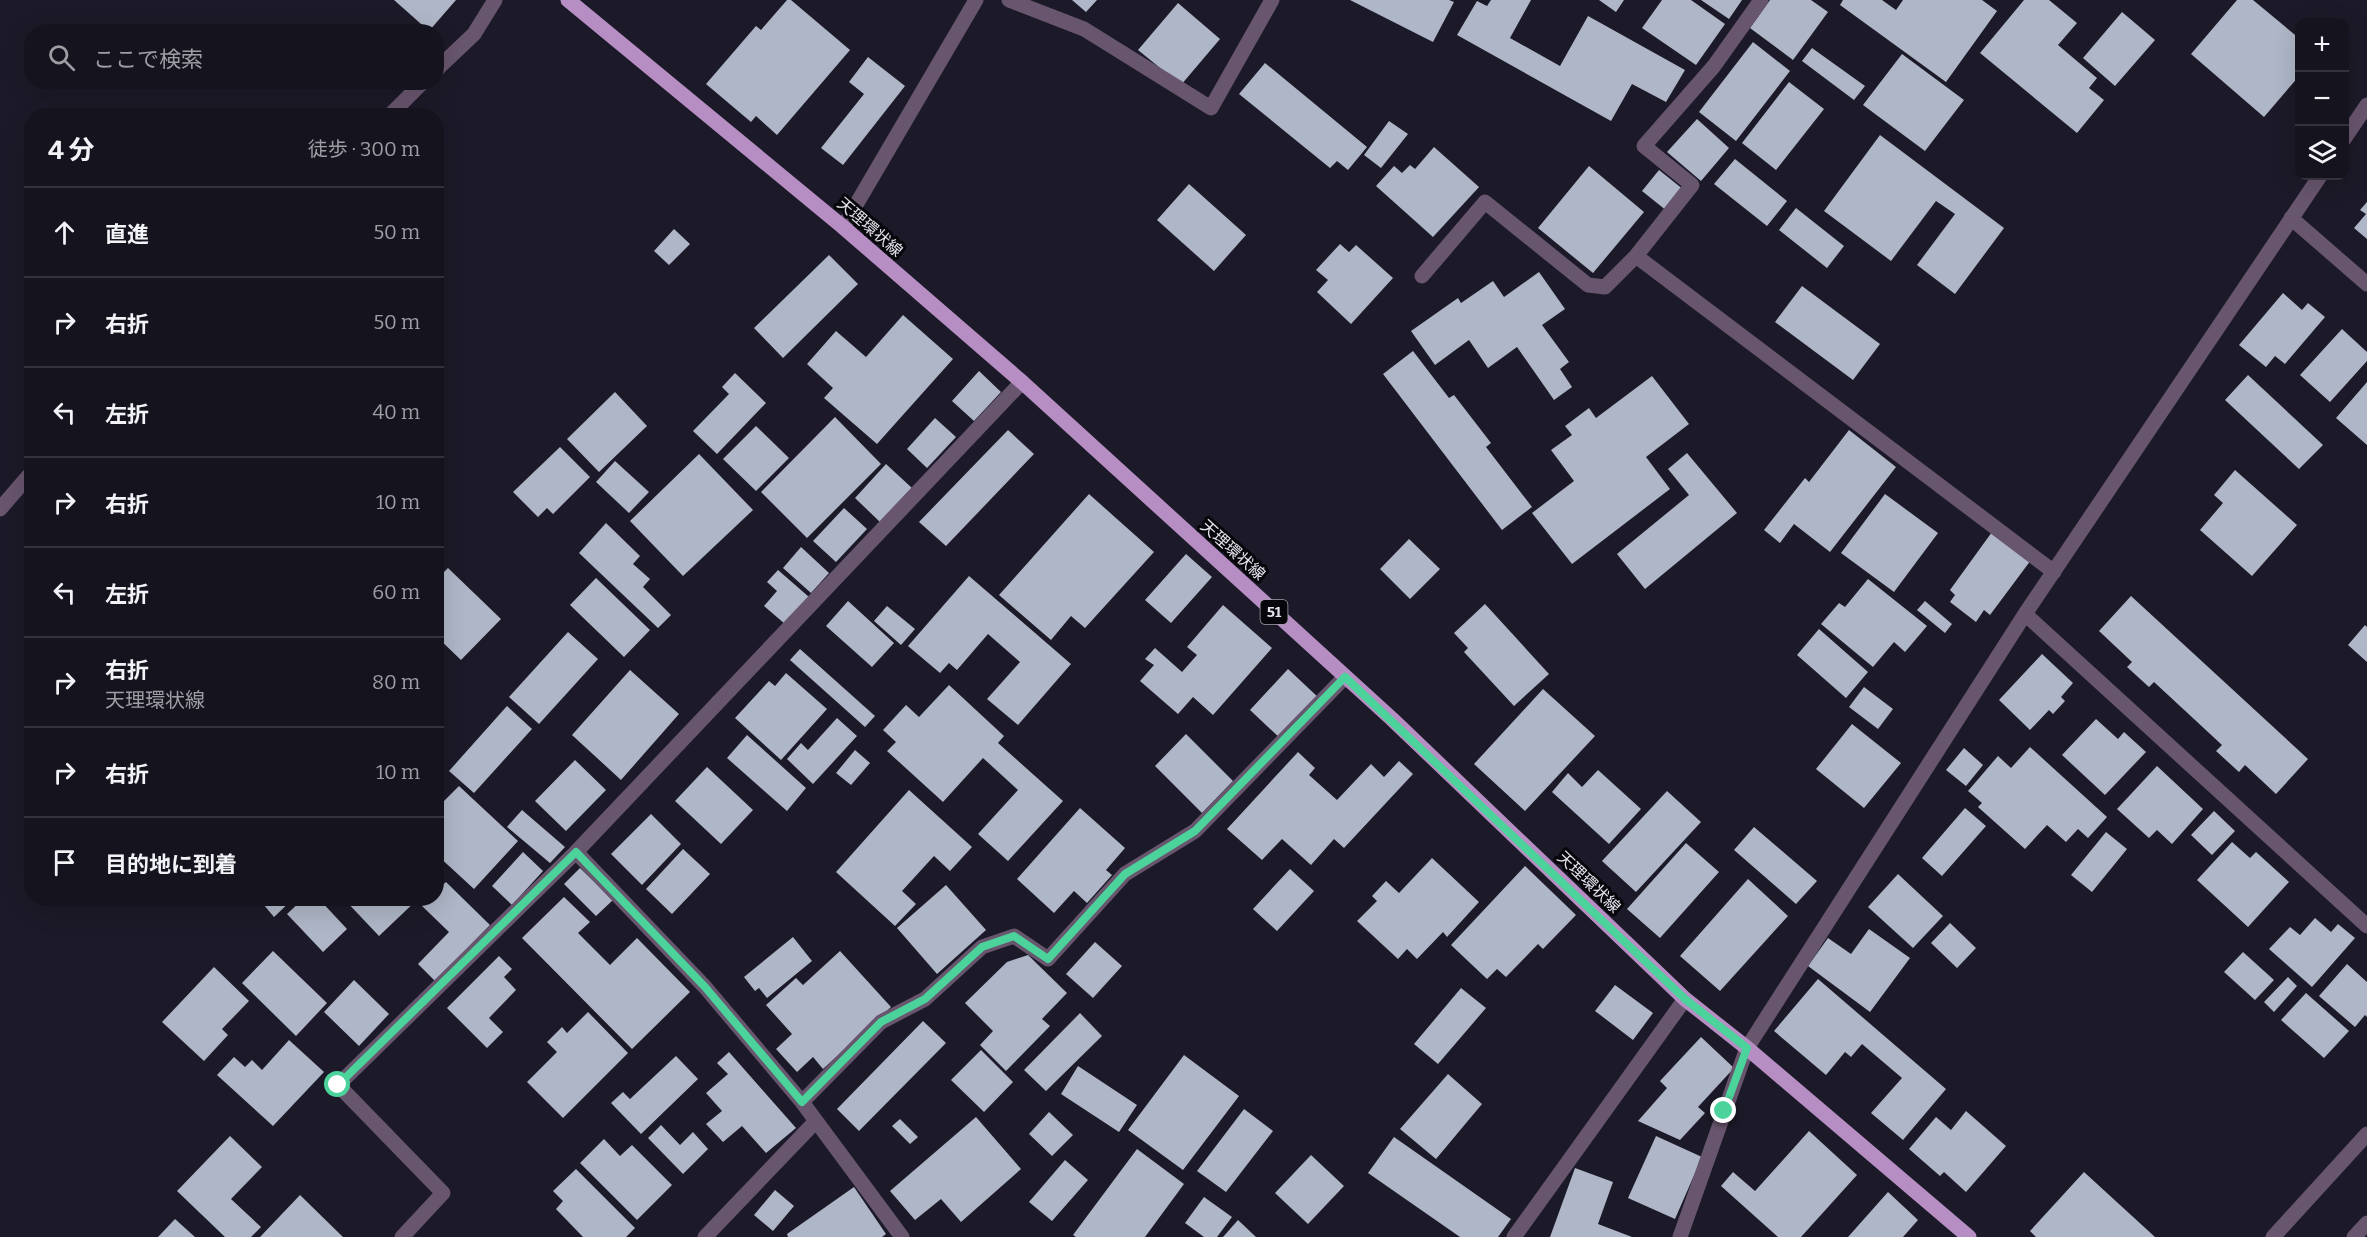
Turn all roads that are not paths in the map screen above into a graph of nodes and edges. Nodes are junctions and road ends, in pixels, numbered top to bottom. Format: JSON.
{"nodes":[{"id":1,"x":495,"y":0,"type":"edge"},
{"id":2,"x":568,"y":0,"type":"edge"},
{"id":3,"x":976,"y":0,"type":"edge"},
{"id":4,"x":1010,"y":0,"type":"edge"},
{"id":5,"x":1272,"y":0,"type":"edge"},
{"id":6,"x":1761,"y":0,"type":"edge"},
{"id":7,"x":444,"y":62,"type":"edge"},
{"id":8,"x":415,"y":90,"type":"edge"},
{"id":9,"x":2367,"y":105,"type":"edge"},
{"id":10,"x":397,"y":108,"type":"edge"},
{"id":11,"x":2349,"y":132,"type":"edge"},
{"id":12,"x":2317,"y":180,"type":"edge"},
{"id":13,"x":2291,"y":218,"type":"junction"},
{"id":14,"x":843,"y":227,"type":"junction"},
{"id":15,"x":1636,"y":256,"type":"junction"},
{"id":16,"x":1422,"y":276,"type":"dead end"},
{"id":17,"x":2367,"y":284,"type":"edge"},
{"id":18,"x":1022,"y":382,"type":"junction"},
{"id":19,"x":24,"y":481,"type":"edge"},
{"id":20,"x":0,"y":509,"type":"edge"},
{"id":21,"x":2054,"y":572,"type":"junction"},
{"id":22,"x":2025,"y":614,"type":"junction"},
{"id":23,"x":1345,"y":677,"type":"junction"},
{"id":24,"x":576,"y":852,"type":"junction"},
{"id":25,"x":2367,"y":926,"type":"edge"},
{"id":26,"x":1685,"y":999,"type":"junction"},
{"id":27,"x":1747,"y":1048,"type":"junction"},
{"id":28,"x":802,"y":1102,"type":"junction"},
{"id":29,"x":816,"y":1121,"type":"junction"},
{"id":30,"x":2367,"y":1134,"type":"edge"},
{"id":31,"x":2367,"y":1223,"type":"edge"},
{"id":32,"x":402,"y":1237,"type":"edge"},
{"id":33,"x":705,"y":1237,"type":"edge"},
{"id":34,"x":902,"y":1237,"type":"edge"},
{"id":35,"x":1514,"y":1237,"type":"edge"},
{"id":36,"x":1680,"y":1237,"type":"edge"},
{"id":37,"x":1969,"y":1237,"type":"edge"},
{"id":38,"x":2273,"y":1237,"type":"edge"},
{"id":39,"x":2354,"y":1237,"type":"edge"}],
"edges":[{"from":1,"to":7,"type":"street"},
{"from":2,"to":14,"type":"main road","name":"天理環状線","number":"51"},
{"from":3,"to":14,"type":"street"},
{"from":4,"to":5,"type":"street"},
{"from":6,"to":15,"type":"street"},
{"from":8,"to":10,"type":"street"},
{"from":9,"to":11,"type":"street"},
{"from":12,"to":13,"type":"street"},
{"from":13,"to":17,"type":"street"},
{"from":13,"to":21,"type":"street"},
{"from":14,"to":18,"type":"main road","name":"天理環状線","number":"51"},
{"from":15,"to":16,"type":"street"},
{"from":15,"to":21,"type":"street"},
{"from":18,"to":23,"type":"main road","name":"天理環状線","number":"51"},
{"from":18,"to":24,"type":"street"},
{"from":19,"to":20,"type":"street"},
{"from":21,"to":22,"type":"street"},
{"from":22,"to":25,"type":"street"},
{"from":22,"to":27,"type":"street"},
{"from":23,"to":26,"type":"main road","name":"天理環状線","number":"51"},
{"from":23,"to":28,"type":"street"},
{"from":24,"to":28,"type":"street"},
{"from":24,"to":32,"type":"street"},
{"from":26,"to":27,"type":"main road","name":"天理環状線","number":"51"},
{"from":26,"to":35,"type":"street"},
{"from":27,"to":36,"type":"street"},
{"from":27,"to":37,"type":"main road","name":"天理環状線","number":"51"},
{"from":28,"to":29,"type":"street"},
{"from":29,"to":33,"type":"street"},
{"from":29,"to":34,"type":"street"},
{"from":30,"to":38,"type":"street"},
{"from":31,"to":39,"type":"street"}]}
